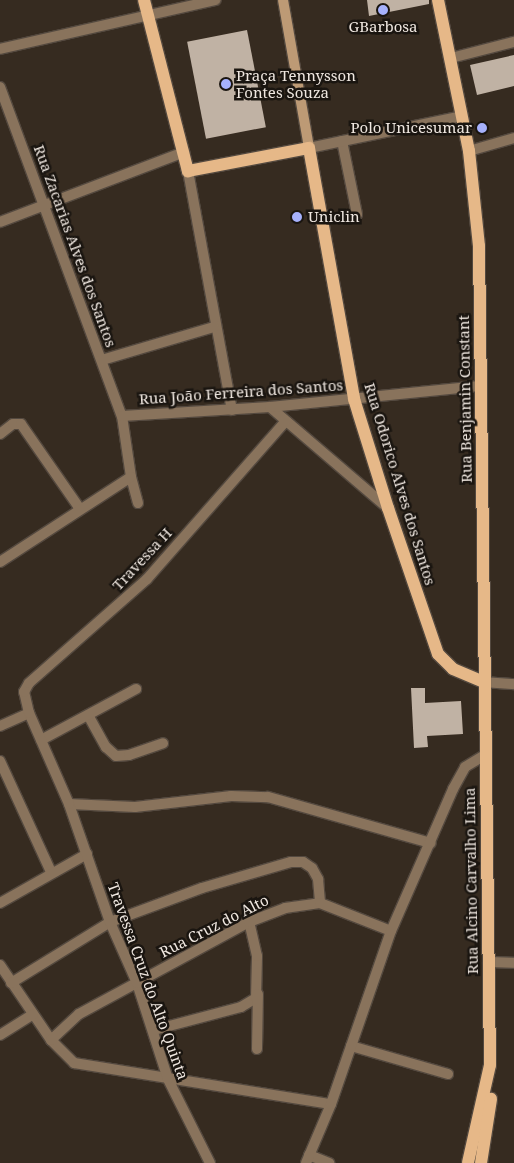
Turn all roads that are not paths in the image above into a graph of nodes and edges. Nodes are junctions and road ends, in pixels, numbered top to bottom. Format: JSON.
{"nodes":[{"id":1,"x":144,"y":0,"type":"edge"},
{"id":2,"x":216,"y":0,"type":"edge"},
{"id":3,"x":283,"y":0,"type":"edge"},
{"id":4,"x":438,"y":0,"type":"edge"},
{"id":5,"x":148,"y":16,"type":"junction"},
{"id":6,"x":514,"y":42,"type":"edge"},
{"id":7,"x":0,"y":49,"type":"edge"},
{"id":8,"x":450,"y":58,"type":"junction"},
{"id":9,"x":0,"y":86,"type":"edge"},
{"id":10,"x":462,"y":116,"type":"junction"},
{"id":11,"x":514,"y":138,"type":"edge"},
{"id":12,"x":342,"y":141,"type":"junction"},
{"id":13,"x":309,"y":148,"type":"junction"},
{"id":14,"x":469,"y":151,"type":"junction"},
{"id":15,"x":184,"y":152,"type":"junction"},
{"id":16,"x":188,"y":172,"type":"junction"},
{"id":17,"x":43,"y":205,"type":"junction"},
{"id":18,"x":357,"y":214,"type":"dead end"},
{"id":19,"x":0,"y":222,"type":"edge"},
{"id":20,"x":214,"y":327,"type":"junction"},
{"id":21,"x":102,"y":360,"type":"junction"},
{"id":22,"x":482,"y":386,"type":"junction"},
{"id":23,"x":354,"y":399,"type":"junction"},
{"id":24,"x":270,"y":407,"type":"junction"},
{"id":25,"x":232,"y":410,"type":"junction"},
{"id":26,"x":122,"y":416,"type":"junction"},
{"id":27,"x":286,"y":421,"type":"junction"},
{"id":28,"x":0,"y":434,"type":"edge"},
{"id":29,"x":130,"y":477,"type":"junction"},
{"id":30,"x":138,"y":503,"type":"dead end"},
{"id":31,"x":388,"y":508,"type":"junction"},
{"id":32,"x":80,"y":509,"type":"junction"},
{"id":33,"x":0,"y":562,"type":"edge"},
{"id":34,"x":484,"y":682,"type":"junction"},
{"id":35,"x":514,"y":684,"type":"edge"},
{"id":36,"x":136,"y":689,"type":"dead end"},
{"id":37,"x":29,"y":713,"type":"junction"},
{"id":38,"x":88,"y":715,"type":"junction"},
{"id":39,"x":0,"y":726,"type":"edge"},
{"id":40,"x":41,"y":740,"type":"junction"},
{"id":41,"x":163,"y":743,"type":"dead end"},
{"id":42,"x":485,"y":755,"type":"junction"},
{"id":43,"x":0,"y":761,"type":"edge"},
{"id":44,"x":69,"y":804,"type":"junction"},
{"id":45,"x":430,"y":843,"type":"junction"},
{"id":46,"x":86,"y":854,"type":"junction"},
{"id":47,"x":51,"y":872,"type":"junction"},
{"id":48,"x":320,"y":902,"type":"junction"},
{"id":49,"x":0,"y":903,"type":"edge"},
{"id":50,"x":110,"y":922,"type":"junction"},
{"id":51,"x":248,"y":922,"type":"junction"},
{"id":52,"x":391,"y":931,"type":"junction"},
{"id":53,"x":488,"y":962,"type":"junction"},
{"id":54,"x":514,"y":963,"type":"edge"},
{"id":55,"x":0,"y":965,"type":"edge"},
{"id":56,"x":11,"y":983,"type":"junction"},
{"id":57,"x":137,"y":983,"type":"junction"},
{"id":58,"x":258,"y":994,"type":"junction"},
{"id":59,"x":33,"y":1014,"type":"junction"},
{"id":60,"x":154,"y":1030,"type":"junction"},
{"id":61,"x":0,"y":1035,"type":"edge"},
{"id":62,"x":51,"y":1040,"type":"junction"},
{"id":63,"x":351,"y":1046,"type":"junction"},
{"id":64,"x":257,"y":1049,"type":"dead end"},
{"id":65,"x":448,"y":1074,"type":"dead end"},
{"id":66,"x":168,"y":1079,"type":"junction"},
{"id":67,"x":489,"y":1079,"type":"junction"},
{"id":68,"x":332,"y":1104,"type":"junction"},
{"id":69,"x":308,"y":1159,"type":"edge"},
{"id":70,"x":210,"y":1163,"type":"edge"},
{"id":71,"x":329,"y":1163,"type":"edge"},
{"id":72,"x":468,"y":1163,"type":"edge"},
{"id":73,"x":481,"y":1163,"type":"edge"}],
"edges":[{"from":1,"to":5,"type":"main road"},
{"from":2,"to":5,"type":"street"},
{"from":3,"to":13,"type":"main road"},
{"from":4,"to":8,"type":"main road","name":"Rua Benjamin Constant"},
{"from":5,"to":7,"type":"street"},
{"from":5,"to":15,"type":"main road"},
{"from":6,"to":8,"type":"street"},
{"from":8,"to":10,"type":"main road","name":"Rua Benjamin Constant"},
{"from":9,"to":17,"type":"street","name":"Rua Zacarias Alves dos Santos"},
{"from":10,"to":12,"type":"street"},
{"from":10,"to":14,"type":"main road","name":"Rua Benjamin Constant"},
{"from":11,"to":14,"type":"street"},
{"from":12,"to":13,"type":"street"},
{"from":12,"to":18,"type":"street"},
{"from":13,"to":16,"type":"main road"},
{"from":13,"to":23,"type":"main road","name":"Rua Odorico Alves dos Santos"},
{"from":14,"to":22,"type":"main road","name":"Rua Benjamin Constant"},
{"from":15,"to":16,"type":"main road"},
{"from":15,"to":17,"type":"street"},
{"from":16,"to":20,"type":"street"},
{"from":17,"to":19,"type":"street"},
{"from":17,"to":21,"type":"street","name":"Rua Zacarias Alves dos Santos"},
{"from":20,"to":21,"type":"street"},
{"from":20,"to":25,"type":"street"},
{"from":21,"to":26,"type":"street","name":"Rua Zacarias Alves dos Santos"},
{"from":22,"to":23,"type":"street","name":"Rua João Ferreira dos Santos"},
{"from":22,"to":34,"type":"main road","name":"Rua Benjamin Constant"},
{"from":23,"to":24,"type":"street","name":"Rua João Ferreira dos Santos"},
{"from":23,"to":31,"type":"main road","name":"Rua Odorico Alves dos Santos"},
{"from":24,"to":25,"type":"street","name":"Rua João Ferreira dos Santos"},
{"from":24,"to":27,"type":"street"},
{"from":25,"to":26,"type":"street","name":"Rua João Ferreira dos Santos"},
{"from":26,"to":29,"type":"street","name":"Rua Zacarias Alves dos Santos"},
{"from":27,"to":31,"type":"street"},
{"from":27,"to":37,"type":"street","name":"Travessa H"},
{"from":28,"to":32,"type":"street"},
{"from":29,"to":30,"type":"street","name":"Rua Zacarias Alves dos Santos"},
{"from":29,"to":32,"type":"street"},
{"from":31,"to":34,"type":"main road","name":"Rua Odorico Alves dos Santos"},
{"from":32,"to":33,"type":"street"},
{"from":34,"to":35,"type":"street"},
{"from":34,"to":42,"type":"main road","name":"Rua Alcino Carvalho Lima"},
{"from":36,"to":38,"type":"street"},
{"from":37,"to":39,"type":"street"},
{"from":37,"to":40,"type":"street","name":"Travessa H"},
{"from":38,"to":40,"type":"street"},
{"from":38,"to":41,"type":"street"},
{"from":40,"to":44,"type":"street","name":"Travessa Cruz do Alto Quinta"},
{"from":42,"to":45,"type":"street"},
{"from":42,"to":53,"type":"main road","name":"Rua Alcino Carvalho Lima"},
{"from":43,"to":47,"type":"street"},
{"from":44,"to":45,"type":"street"},
{"from":44,"to":46,"type":"street","name":"Travessa Cruz do Alto Quinta"},
{"from":45,"to":52,"type":"street"},
{"from":46,"to":47,"type":"street"},
{"from":46,"to":50,"type":"street","name":"Travessa Cruz do Alto Quinta"},
{"from":47,"to":49,"type":"street"},
{"from":48,"to":50,"type":"street"},
{"from":48,"to":51,"type":"street","name":"Rua Cruz do Alto"},
{"from":48,"to":52,"type":"street"},
{"from":50,"to":56,"type":"street"},
{"from":50,"to":57,"type":"street","name":"Travessa Cruz do Alto Quinta"},
{"from":51,"to":57,"type":"street","name":"Rua Cruz do Alto"},
{"from":51,"to":58,"type":"street"},
{"from":52,"to":63,"type":"street"},
{"from":53,"to":54,"type":"street"},
{"from":53,"to":67,"type":"main road","name":"Rua Alcino Carvalho Lima"},
{"from":55,"to":56,"type":"street"},
{"from":56,"to":59,"type":"street"},
{"from":57,"to":60,"type":"street","name":"Travessa Cruz do Alto Quinta"},
{"from":57,"to":62,"type":"street","name":"Rua Cruz do Alto"},
{"from":58,"to":60,"type":"street"},
{"from":58,"to":64,"type":"street"},
{"from":59,"to":61,"type":"street"},
{"from":59,"to":62,"type":"street"},
{"from":60,"to":66,"type":"street","name":"Travessa Cruz do Alto Quinta"},
{"from":62,"to":66,"type":"street"},
{"from":63,"to":65,"type":"street"},
{"from":63,"to":68,"type":"street"},
{"from":66,"to":68,"type":"street"},
{"from":66,"to":70,"type":"street","name":"Travessa Cruz do Alto Quinta"},
{"from":67,"to":72,"type":"main road","name":"Rua Alcino Carvalho Lima"},
{"from":67,"to":73,"type":"main road","name":"Rua Alcino Carvalho Lima"},
{"from":68,"to":69,"type":"street"},
{"from":69,"to":71,"type":"street"}]}
